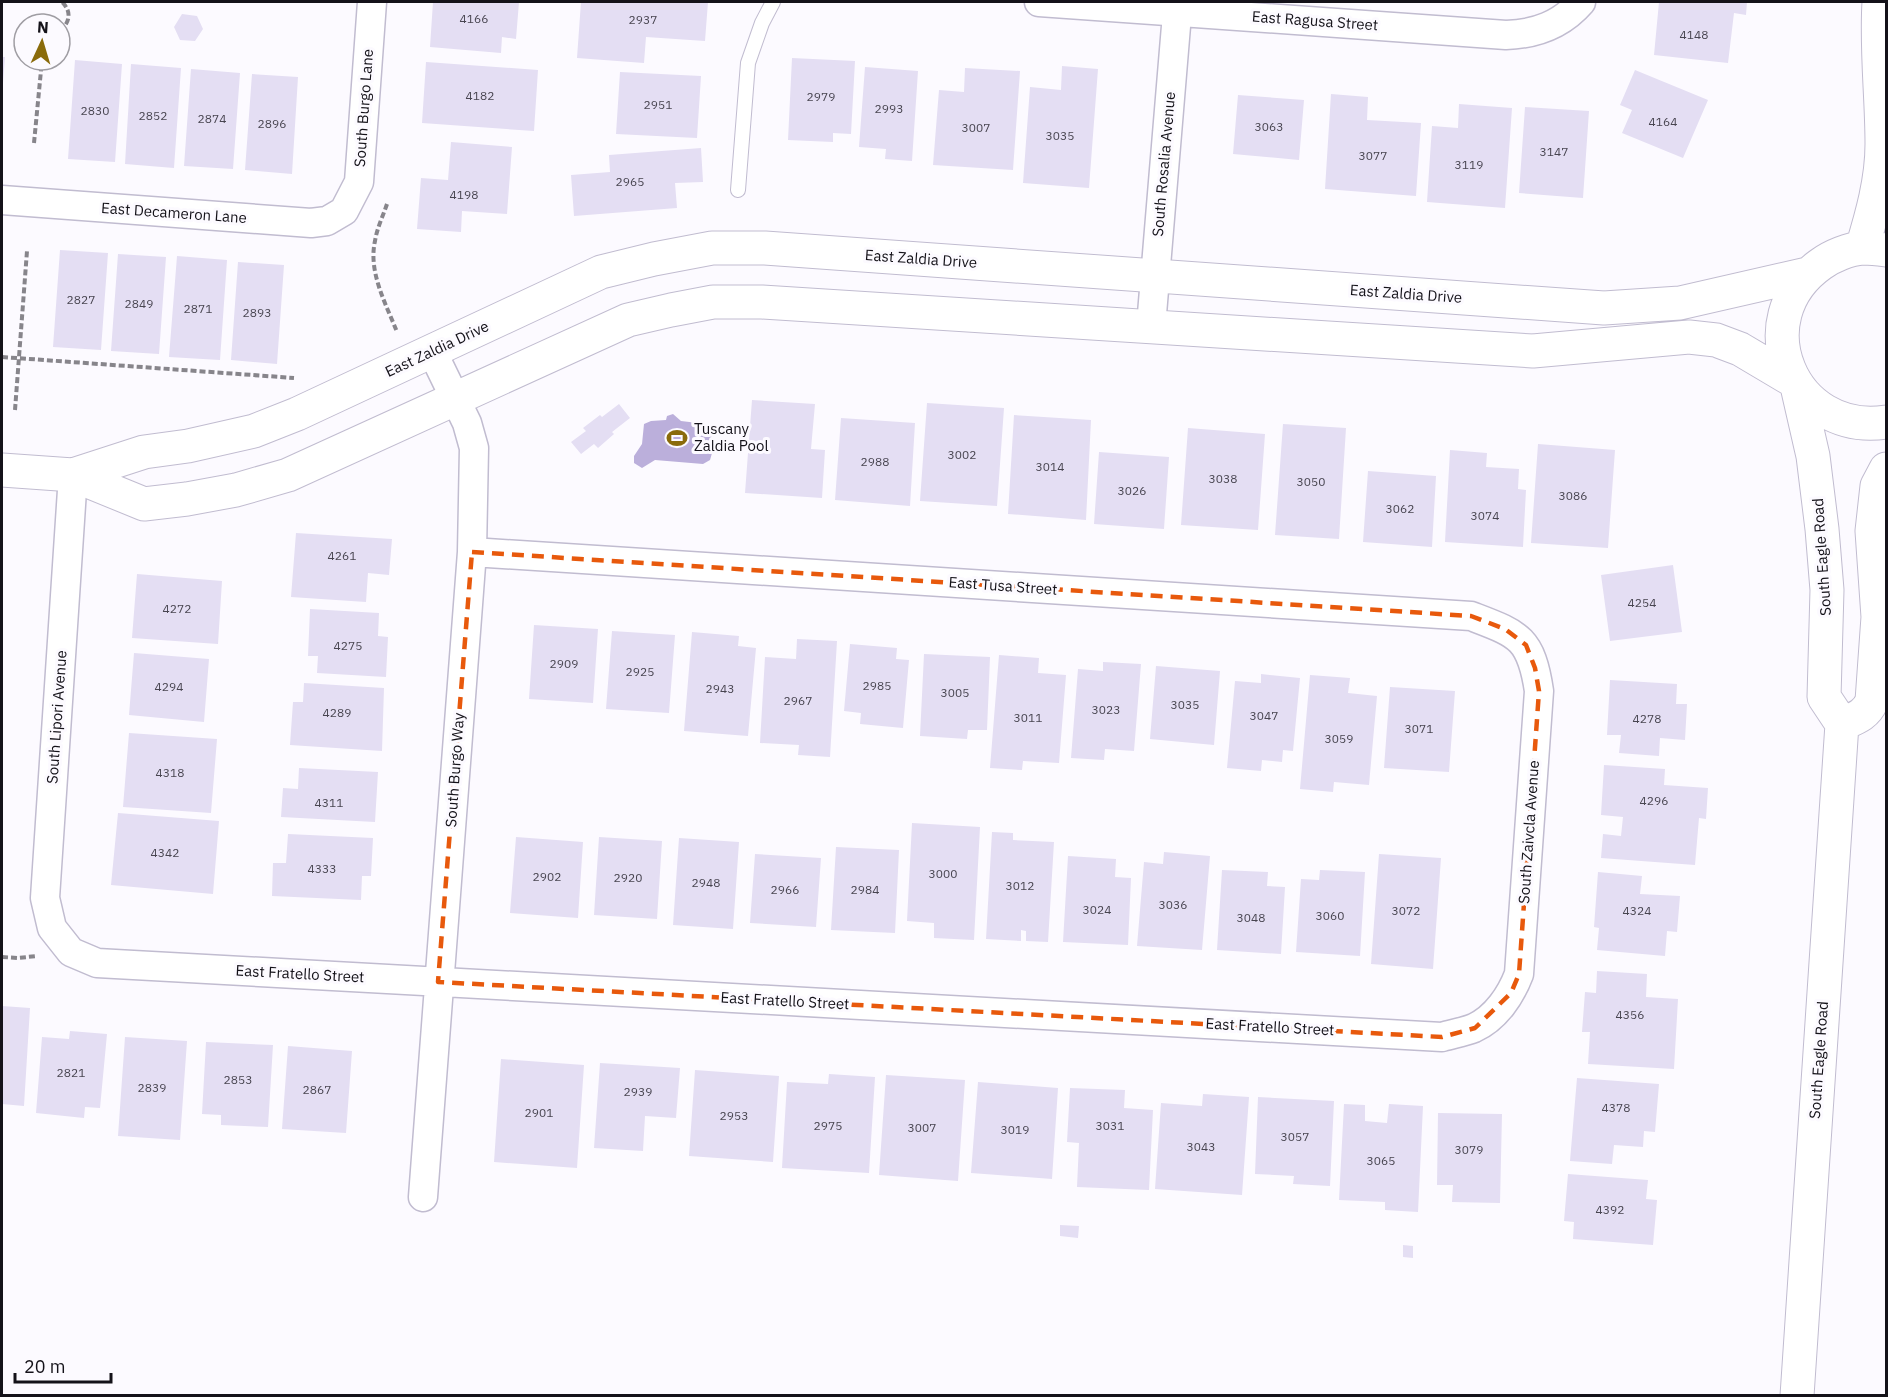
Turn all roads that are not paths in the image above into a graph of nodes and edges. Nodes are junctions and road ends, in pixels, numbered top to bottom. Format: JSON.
{"nodes":[{"id":1,"x":372,"y":2,"type":"edge"},
{"id":2,"x":773,"y":2,"type":"edge"},
{"id":3,"x":1039,"y":2,"type":"edge"},
{"id":4,"x":1581,"y":2,"type":"edge"},
{"id":5,"x":1879,"y":2,"type":"edge"},
{"id":6,"x":1177,"y":6,"type":"edge"},
{"id":7,"x":738,"y":190,"type":"dead end"},
{"id":8,"x":2,"y":200,"type":"edge"},
{"id":9,"x":344,"y":211,"type":"joint"},
{"id":10,"x":1874,"y":249,"type":"edge"},
{"id":11,"x":1807,"y":274,"type":"junction"},
{"id":12,"x":1155,"y":277,"type":"junction"},
{"id":13,"x":1151,"y":326,"type":"junction"},
{"id":14,"x":432,"y":351,"type":"junction"},
{"id":15,"x":1796,"y":383,"type":"junction"},
{"id":16,"x":457,"y":399,"type":"junction"},
{"id":17,"x":1887,"y":422,"type":"edge"},
{"id":18,"x":1887,"y":469,"type":"edge"},
{"id":19,"x":2,"y":470,"type":"edge"},
{"id":20,"x":73,"y":476,"type":"junction"},
{"id":21,"x":472,"y":552,"type":"junction"},
{"id":22,"x":1526,"y":645,"type":"joint"},
{"id":23,"x":1842,"y":724,"type":"junction"},
{"id":24,"x":71,"y":952,"type":"joint"},
{"id":25,"x":438,"y":982,"type":"junction"},
{"id":26,"x":1495,"y":1013,"type":"joint"},
{"id":27,"x":423,"y":1197,"type":"dead end"},
{"id":28,"x":1797,"y":1395,"type":"edge"}],
"edges":[{"from":1,"to":9,"type":"street","name":"South Burgo Lane"},
{"from":2,"to":7,"type":"lane"},
{"from":3,"to":6,"type":"street","name":"East Ragusa Street"},
{"from":4,"to":6,"type":"street","name":"East Ragusa Street"},
{"from":5,"to":10,"type":"street"},
{"from":6,"to":12,"type":"street","name":"South Rosalia Avenue"},
{"from":8,"to":9,"type":"street","name":"East Decameron Lane"},
{"from":10,"to":11,"type":"street"},
{"from":11,"to":12,"type":"street","name":"East Zaldia Drive"},
{"from":11,"to":15,"type":"street","name":"South Eagle Road"},
{"from":12,"to":13,"type":"street","name":"South Rosalia Avenue"},
{"from":12,"to":14,"type":"street","name":"East Zaldia Drive"},
{"from":13,"to":15,"type":"street","name":"East Zaldia Drive"},
{"from":13,"to":16,"type":"street","name":"East Zaldia Drive"},
{"from":14,"to":16,"type":"street","name":"South Burgo Way"},
{"from":14,"to":20,"type":"street","name":"East Zaldia Drive"},
{"from":15,"to":17,"type":"street"},
{"from":15,"to":23,"type":"street","name":"South Eagle Road"},
{"from":16,"to":20,"type":"street","name":"East Zaldia Drive"},
{"from":16,"to":21,"type":"street","name":"South Burgo Way"},
{"from":18,"to":23,"type":"street"},
{"from":19,"to":20,"type":"street","name":"East Zaldia Drive"},
{"from":20,"to":24,"type":"street","name":"South Lipori Avenue"},
{"from":21,"to":22,"type":"street","name":"East Tusa Street"},
{"from":21,"to":25,"type":"street","name":"South Burgo Way"},
{"from":22,"to":26,"type":"street","name":"South Zaivcla Avenue"},
{"from":23,"to":28,"type":"street","name":"South Eagle Road"},
{"from":24,"to":25,"type":"street","name":"East Fratello Street"},
{"from":25,"to":26,"type":"street","name":"East Fratello Street"},
{"from":25,"to":27,"type":"street","name":"South Burgo Way"}]}
